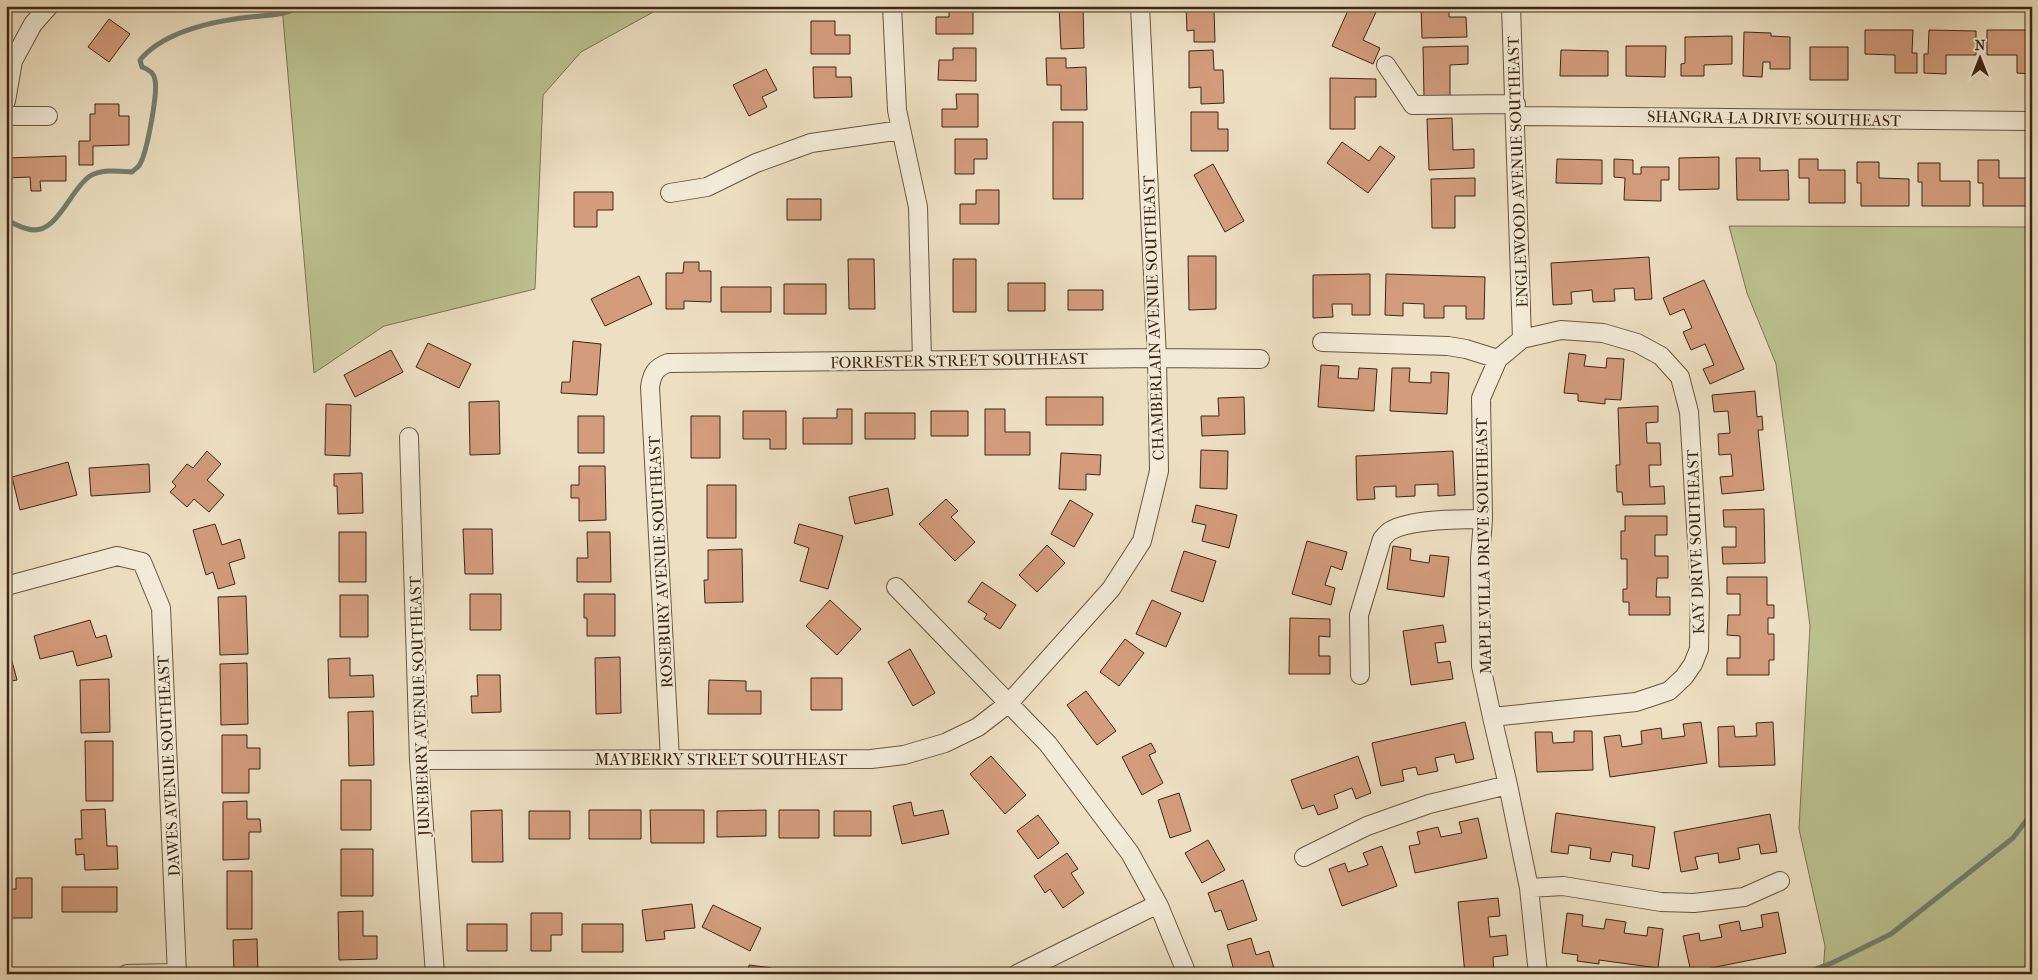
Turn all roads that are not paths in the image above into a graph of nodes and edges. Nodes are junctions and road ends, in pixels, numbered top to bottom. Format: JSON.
{"nodes":[{"id":1,"x":49,"y":6,"type":"edge"},
{"id":2,"x":892,"y":6,"type":"edge"},
{"id":3,"x":1140,"y":6,"type":"edge"},
{"id":4,"x":1512,"y":6,"type":"edge"},
{"id":5,"x":1386,"y":65,"type":"dead end"},
{"id":6,"x":6,"y":100,"type":"edge"},
{"id":7,"x":1516,"y":110,"type":"junction"},
{"id":8,"x":6,"y":116,"type":"edge"},
{"id":9,"x":48,"y":116,"type":"dead end"},
{"id":10,"x":2032,"y":121,"type":"edge"},
{"id":11,"x":901,"y":130,"type":"junction"},
{"id":12,"x":670,"y":193,"type":"dead end"},
{"id":13,"x":1522,"y":339,"type":"junction"},
{"id":14,"x":1322,"y":342,"type":"dead end"},
{"id":15,"x":1156,"y":358,"type":"junction"},
{"id":16,"x":1260,"y":359,"type":"dead end"},
{"id":17,"x":1498,"y":359,"type":"junction"},
{"id":18,"x":922,"y":360,"type":"junction"},
{"id":19,"x":658,"y":366,"type":"joint"},
{"id":20,"x":409,"y":437,"type":"dead end"},
{"id":21,"x":1483,"y":518,"type":"junction"},
{"id":22,"x":6,"y":586,"type":"edge"},
{"id":23,"x":896,"y":587,"type":"dead end"},
{"id":24,"x":1360,"y":675,"type":"dead end"},
{"id":25,"x":1008,"y":703,"type":"junction"},
{"id":26,"x":1492,"y":717,"type":"junction"},
{"id":27,"x":670,"y":759,"type":"junction"},
{"id":28,"x":420,"y":760,"type":"junction"},
{"id":29,"x":1508,"y":785,"type":"junction"},
{"id":30,"x":1304,"y":857,"type":"dead end"},
{"id":31,"x":1780,"y":882,"type":"dead end"},
{"id":32,"x":1529,"y":888,"type":"junction"},
{"id":33,"x":1158,"y":904,"type":"junction"},
{"id":34,"x":127,"y":974,"type":"edge"},
{"id":35,"x":177,"y":974,"type":"edge"},
{"id":36,"x":435,"y":974,"type":"edge"},
{"id":37,"x":1017,"y":974,"type":"edge"},
{"id":38,"x":1187,"y":974,"type":"edge"},
{"id":39,"x":1538,"y":974,"type":"edge"}],
"edges":[{"from":1,"to":6,"type":"street"},
{"from":2,"to":11,"type":"street"},
{"from":3,"to":15,"type":"street","name":"CHAMBERLAIN AVENUE SOUTHEAST"},
{"from":4,"to":7,"type":"street","name":"ENGLEWOOD AVENUE SOUTHEAST"},
{"from":5,"to":7,"type":"street","name":"SHANGRA-LA DRIVE SOUTHEAST"},
{"from":7,"to":10,"type":"street","name":"SHANGRA-LA DRIVE SOUTHEAST"},
{"from":7,"to":13,"type":"street","name":"ENGLEWOOD AVENUE SOUTHEAST"},
{"from":8,"to":9,"type":"street"},
{"from":11,"to":12,"type":"street"},
{"from":11,"to":18,"type":"street"},
{"from":13,"to":17,"type":"street","name":"MAPLE VILLA DRIVE SOUTHEAST"},
{"from":13,"to":26,"type":"street","name":"KAY DRIVE SOUTHEAST"},
{"from":14,"to":17,"type":"street"},
{"from":15,"to":16,"type":"street","name":"FORRESTER STREET SOUTHEAST"},
{"from":15,"to":18,"type":"street","name":"FORRESTER STREET SOUTHEAST"},
{"from":15,"to":25,"type":"street","name":"CHAMBERLAIN AVENUE SOUTHEAST"},
{"from":17,"to":21,"type":"street","name":"MAPLE VILLA DRIVE SOUTHEAST"},
{"from":18,"to":19,"type":"street","name":"FORRESTER STREET SOUTHEAST"},
{"from":19,"to":27,"type":"street","name":"ROSEBURY AVENUE SOUTHEAST"},
{"from":20,"to":28,"type":"street","name":"JUNEBERRY AVENUE SOUTHEAST"},
{"from":21,"to":24,"type":"street"},
{"from":21,"to":26,"type":"street","name":"MAPLE VILLA DRIVE SOUTHEAST"},
{"from":22,"to":35,"type":"street","name":"DAWES AVENUE SOUTHEAST"},
{"from":23,"to":25,"type":"street"},
{"from":25,"to":27,"type":"street","name":"MAYBERRY STREET SOUTHEAST"},
{"from":25,"to":33,"type":"street"},
{"from":26,"to":29,"type":"street","name":"MAPLE VILLA DRIVE SOUTHEAST"},
{"from":27,"to":28,"type":"street","name":"MAYBERRY STREET SOUTHEAST"},
{"from":28,"to":36,"type":"street","name":"JUNEBERRY AVENUE SOUTHEAST"},
{"from":29,"to":30,"type":"street"},
{"from":29,"to":32,"type":"street","name":"MAPLE VILLA DRIVE SOUTHEAST"},
{"from":31,"to":32,"type":"street"},
{"from":32,"to":39,"type":"street","name":"MAPLE VILLA DRIVE SOUTHEAST"},
{"from":33,"to":37,"type":"street"},
{"from":33,"to":38,"type":"street"},
{"from":34,"to":35,"type":"street"}]}
